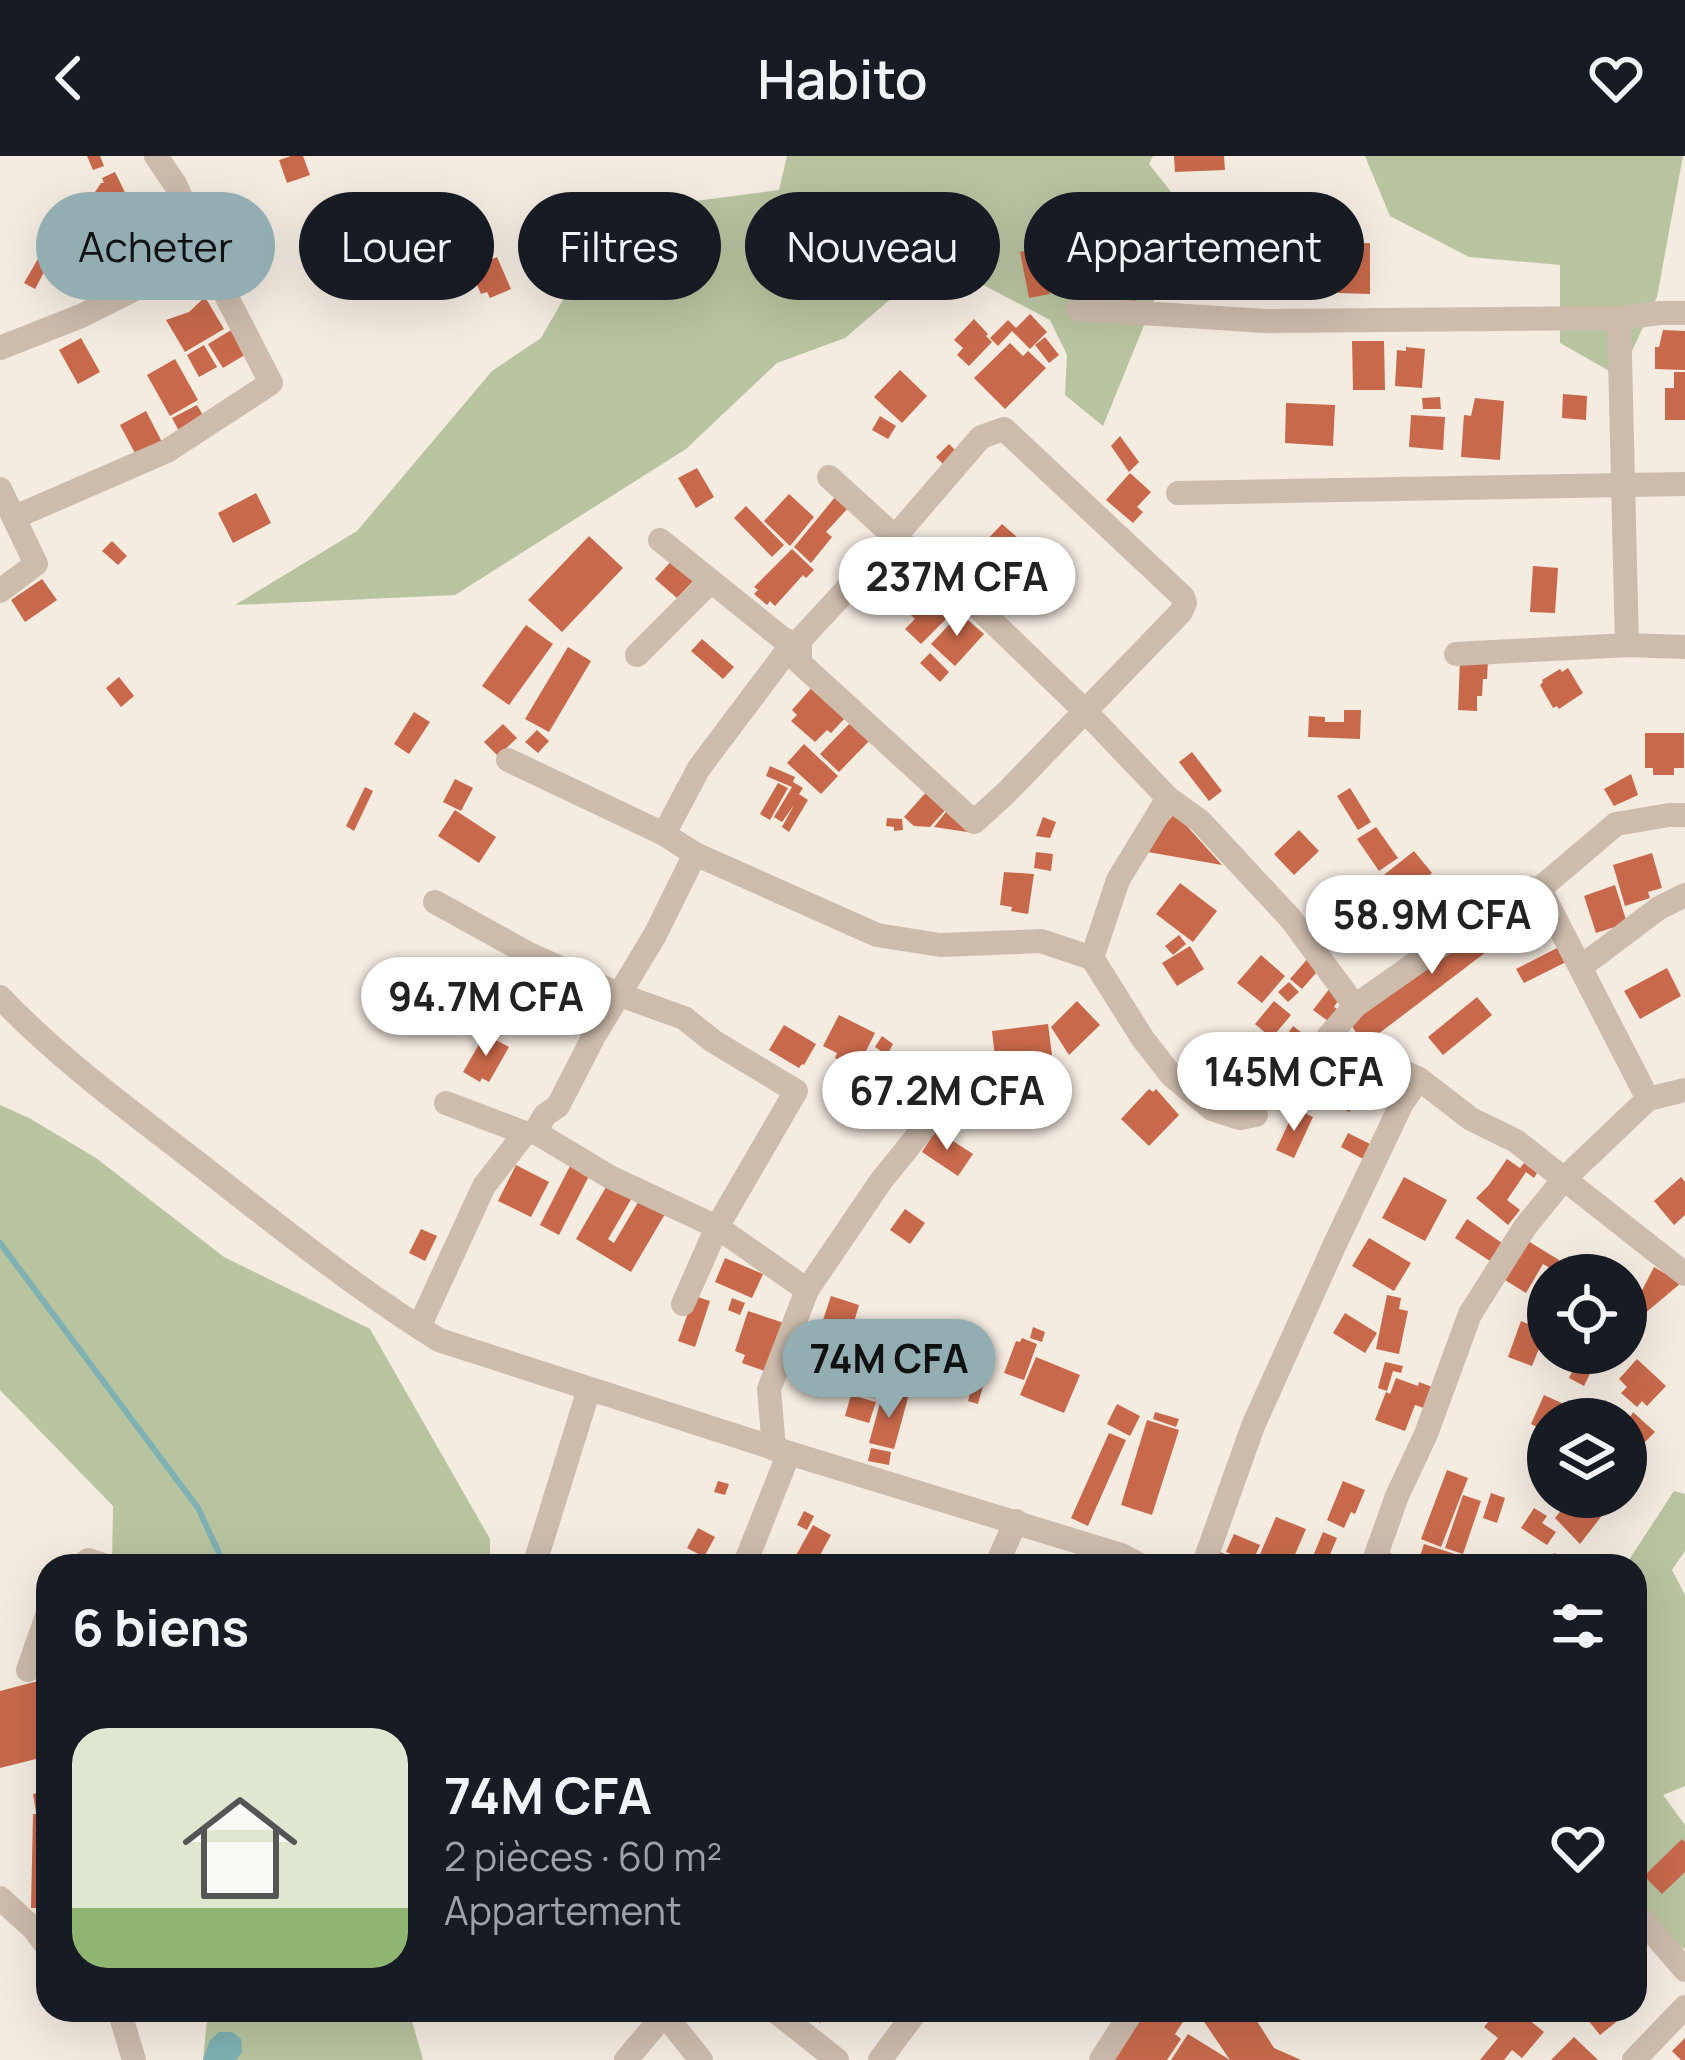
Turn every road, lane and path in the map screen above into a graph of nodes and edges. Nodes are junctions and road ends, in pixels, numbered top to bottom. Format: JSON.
{"nodes":[{"id":1,"x":156,"y":156,"type":"edge"},
{"id":2,"x":179,"y":192,"type":"edge"},
{"id":3,"x":112,"y":300,"type":"edge"},
{"id":4,"x":228,"y":300,"type":"edge"},
{"id":5,"x":1078,"y":310,"type":"dead end"},
{"id":6,"x":1685,"y":313,"type":"edge"},
{"id":7,"x":1619,"y":318,"type":"junction"},
{"id":8,"x":0,"y":349,"type":"edge"},
{"id":9,"x":829,"y":476,"type":"dead end"},
{"id":10,"x":1685,"y":484,"type":"edge"},
{"id":11,"x":1625,"y":486,"type":"junction"},
{"id":12,"x":0,"y":489,"type":"edge"},
{"id":13,"x":1178,"y":493,"type":"dead end"},
{"id":14,"x":15,"y":517,"type":"junction"},
{"id":15,"x":895,"y":537,"type":"junction"},
{"id":16,"x":660,"y":540,"type":"dead end"},
{"id":17,"x":710,"y":582,"type":"junction"},
{"id":18,"x":0,"y":590,"type":"edge"},
{"id":19,"x":797,"y":641,"type":"junction"},
{"id":20,"x":1627,"y":645,"type":"junction"},
{"id":21,"x":1685,"y":647,"type":"edge"},
{"id":22,"x":1456,"y":654,"type":"dead end"},
{"id":23,"x":637,"y":655,"type":"dead end"},
{"id":24,"x":1085,"y":711,"type":"junction"},
{"id":25,"x":508,"y":760,"type":"dead end"},
{"id":26,"x":1168,"y":798,"type":"junction"},
{"id":27,"x":1685,"y":815,"type":"edge"},
{"id":28,"x":664,"y":835,"type":"junction"},
{"id":29,"x":695,"y":854,"type":"junction"},
{"id":30,"x":1537,"y":891,"type":"junction"},
{"id":31,"x":1685,"y":895,"type":"edge"},
{"id":32,"x":435,"y":902,"type":"dead end"},
{"id":33,"x":1092,"y":958,"type":"junction"},
{"id":34,"x":1582,"y":966,"type":"junction"},
{"id":35,"x":620,"y":995,"type":"junction"},
{"id":36,"x":0,"y":998,"type":"edge"},
{"id":37,"x":1354,"y":1006,"type":"junction"},
{"id":38,"x":1419,"y":1079,"type":"junction"},
{"id":39,"x":1685,"y":1090,"type":"edge"},
{"id":40,"x":1648,"y":1099,"type":"junction"},
{"id":41,"x":446,"y":1103,"type":"dead end"},
{"id":42,"x":1256,"y":1115,"type":"dead end"},
{"id":43,"x":931,"y":1119,"type":"dead end"},
{"id":44,"x":530,"y":1132,"type":"junction"},
{"id":45,"x":1564,"y":1179,"type":"junction"},
{"id":46,"x":717,"y":1227,"type":"junction"},
{"id":47,"x":1685,"y":1274,"type":"edge"},
{"id":48,"x":807,"y":1290,"type":"junction"},
{"id":49,"x":683,"y":1304,"type":"dead end"},
{"id":50,"x":419,"y":1327,"type":"junction"},
{"id":51,"x":589,"y":1389,"type":"junction"},
{"id":52,"x":781,"y":1451,"type":"junction"},
{"id":53,"x":1016,"y":1521,"type":"junction"},
{"id":54,"x":538,"y":1554,"type":"edge"},
{"id":55,"x":748,"y":1554,"type":"edge"},
{"id":56,"x":1001,"y":1554,"type":"edge"},
{"id":57,"x":1118,"y":1554,"type":"edge"},
{"id":58,"x":1207,"y":1554,"type":"edge"},
{"id":59,"x":1376,"y":1554,"type":"edge"},
{"id":60,"x":36,"y":1642,"type":"edge"},
{"id":61,"x":28,"y":1670,"type":"dead end"},
{"id":62,"x":0,"y":1898,"type":"edge"},
{"id":63,"x":1647,"y":1926,"type":"edge"},
{"id":64,"x":36,"y":1932,"type":"edge"},
{"id":65,"x":1685,"y":1970,"type":"edge"},
{"id":66,"x":1685,"y":2007,"type":"edge"},
{"id":67,"x":123,"y":2022,"type":"edge"},
{"id":68,"x":658,"y":2022,"type":"edge"},
{"id":69,"x":673,"y":2022,"type":"edge"},
{"id":70,"x":789,"y":2022,"type":"edge"},
{"id":71,"x":908,"y":2022,"type":"edge"},
{"id":72,"x":1125,"y":2022,"type":"edge"},
{"id":73,"x":134,"y":2060,"type":"edge"},
{"id":74,"x":626,"y":2060,"type":"edge"},
{"id":75,"x":701,"y":2060,"type":"edge"},
{"id":76,"x":837,"y":2060,"type":"edge"},
{"id":77,"x":880,"y":2060,"type":"edge"},
{"id":78,"x":1101,"y":2060,"type":"edge"},
{"id":79,"x":1634,"y":2060,"type":"edge"}],
"edges":[{"from":1,"to":2,"type":"street"},
{"from":3,"to":8,"type":"street"},
{"from":4,"to":14,"type":"street"},
{"from":5,"to":7,"type":"street"},
{"from":6,"to":7,"type":"street"},
{"from":7,"to":11,"type":"street"},
{"from":9,"to":15,"type":"street"},
{"from":10,"to":11,"type":"street"},
{"from":11,"to":13,"type":"street"},
{"from":11,"to":20,"type":"street"},
{"from":12,"to":14,"type":"street"},
{"from":14,"to":18,"type":"street"},
{"from":15,"to":19,"type":"street"},
{"from":15,"to":24,"type":"street"},
{"from":15,"to":24,"type":"street"},
{"from":16,"to":17,"type":"street"},
{"from":17,"to":19,"type":"street"},
{"from":17,"to":23,"type":"street"},
{"from":19,"to":24,"type":"street"},
{"from":19,"to":28,"type":"street"},
{"from":20,"to":21,"type":"street"},
{"from":20,"to":22,"type":"street"},
{"from":24,"to":26,"type":"street"},
{"from":25,"to":28,"type":"street"},
{"from":26,"to":33,"type":"street"},
{"from":26,"to":37,"type":"street"},
{"from":27,"to":30,"type":"street"},
{"from":28,"to":29,"type":"street"},
{"from":29,"to":33,"type":"street"},
{"from":29,"to":35,"type":"street"},
{"from":30,"to":34,"type":"street"},
{"from":30,"to":37,"type":"street"},
{"from":31,"to":34,"type":"street"},
{"from":32,"to":35,"type":"street"},
{"from":33,"to":42,"type":"street"},
{"from":34,"to":40,"type":"street"},
{"from":35,"to":44,"type":"street"},
{"from":35,"to":46,"type":"street"},
{"from":36,"to":50,"type":"street"},
{"from":37,"to":38,"type":"street"},
{"from":38,"to":45,"type":"street"},
{"from":38,"to":58,"type":"street"},
{"from":39,"to":40,"type":"street"},
{"from":40,"to":45,"type":"street"},
{"from":41,"to":44,"type":"street"},
{"from":43,"to":48,"type":"street"},
{"from":44,"to":46,"type":"street"},
{"from":44,"to":50,"type":"street"},
{"from":45,"to":47,"type":"street"},
{"from":45,"to":59,"type":"street"},
{"from":46,"to":48,"type":"street"},
{"from":46,"to":49,"type":"street"},
{"from":48,"to":52,"type":"street"},
{"from":50,"to":51,"type":"street"},
{"from":51,"to":52,"type":"street"},
{"from":51,"to":54,"type":"street"},
{"from":52,"to":53,"type":"street"},
{"from":52,"to":55,"type":"street"},
{"from":53,"to":56,"type":"street"},
{"from":53,"to":57,"type":"street"},
{"from":60,"to":61,"type":"street"},
{"from":62,"to":64,"type":"street"},
{"from":63,"to":65,"type":"street"},
{"from":66,"to":79,"type":"street"},
{"from":67,"to":73,"type":"street"},
{"from":68,"to":74,"type":"street"},
{"from":69,"to":75,"type":"street"},
{"from":70,"to":76,"type":"street"},
{"from":71,"to":77,"type":"street"},
{"from":72,"to":78,"type":"street"}]}
